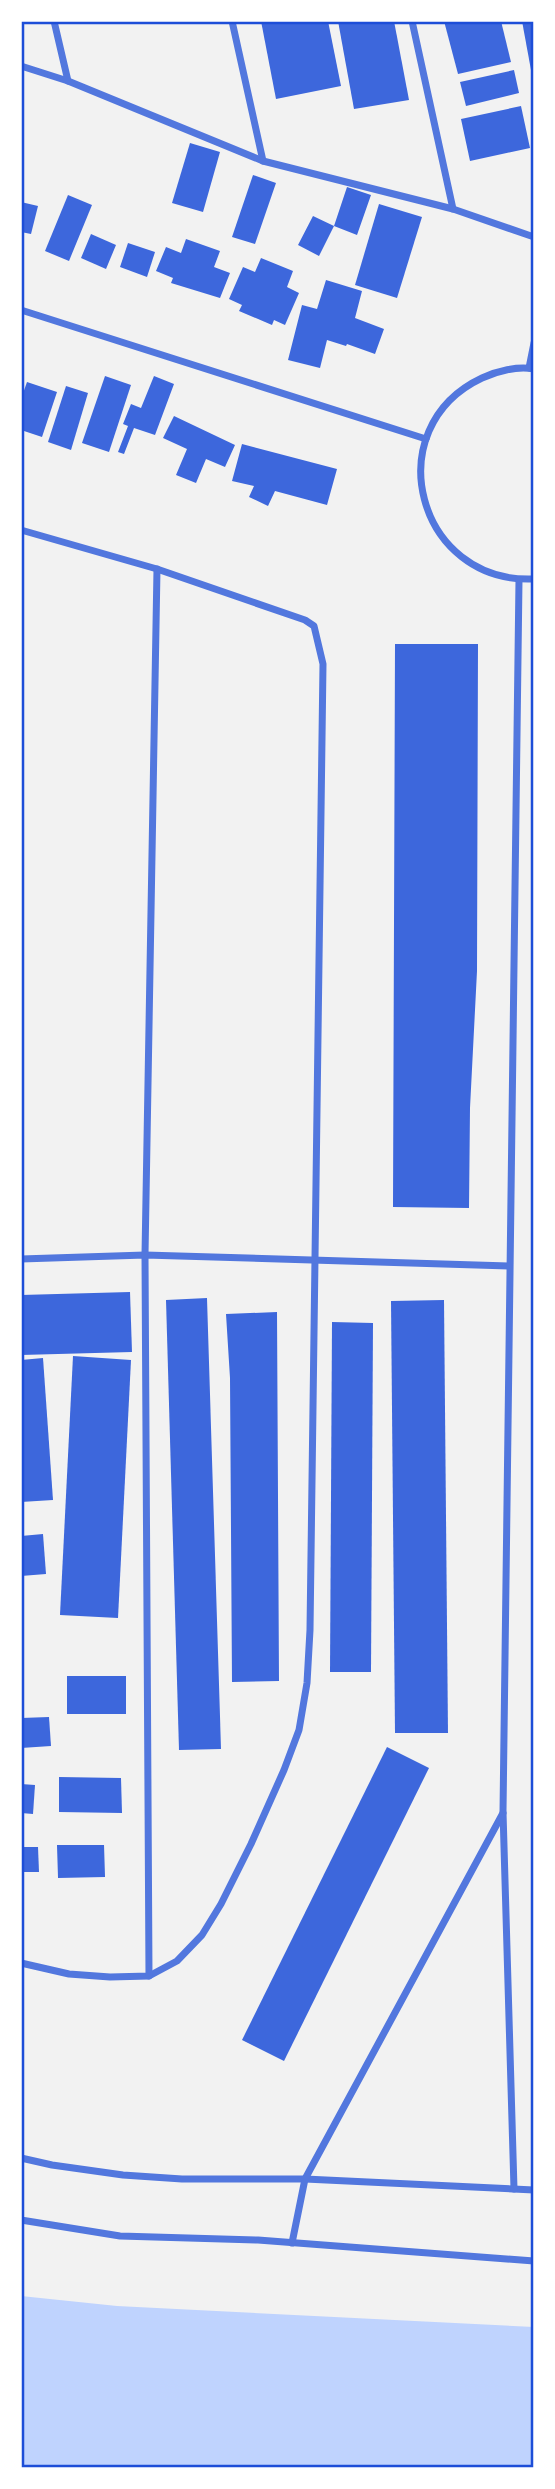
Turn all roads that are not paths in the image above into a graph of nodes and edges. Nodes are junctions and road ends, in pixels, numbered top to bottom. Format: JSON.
{"nodes":[{"id":1,"x":54,"y":21,"type":"edge"},
{"id":2,"x":232,"y":21,"type":"edge"},
{"id":3,"x":412,"y":21,"type":"edge"},
{"id":4,"x":21,"y":66,"type":"edge"},
{"id":5,"x":68,"y":81,"type":"junction"},
{"id":6,"x":263,"y":161,"type":"junction"},
{"id":7,"x":453,"y":209,"type":"junction"},
{"id":8,"x":534,"y":237,"type":"edge"},
{"id":9,"x":21,"y":310,"type":"edge"},
{"id":10,"x":534,"y":343,"type":"edge"},
{"id":11,"x":531,"y":368,"type":"edge"},
{"id":12,"x":426,"y":439,"type":"junction"},
{"id":13,"x":21,"y":530,"type":"edge"},
{"id":14,"x":158,"y":569,"type":"junction"},
{"id":15,"x":534,"y":579,"type":"edge"},
{"id":16,"x":519,"y":580,"type":"junction"},
{"id":17,"x":145,"y":1255,"type":"junction"},
{"id":18,"x":315,"y":1258,"type":"junction"},
{"id":19,"x":21,"y":1259,"type":"edge"},
{"id":20,"x":509,"y":1266,"type":"junction"},
{"id":21,"x":503,"y":1812,"type":"junction"},
{"id":22,"x":21,"y":1962,"type":"edge"},
{"id":23,"x":149,"y":1976,"type":"junction"},
{"id":24,"x":21,"y":2158,"type":"edge"},
{"id":25,"x":305,"y":2179,"type":"junction"},
{"id":26,"x":514,"y":2189,"type":"junction"},
{"id":27,"x":534,"y":2190,"type":"edge"},
{"id":28,"x":21,"y":2220,"type":"edge"},
{"id":29,"x":292,"y":2243,"type":"junction"},
{"id":30,"x":534,"y":2261,"type":"edge"}],
"edges":[{"from":1,"to":5,"type":"street"},
{"from":2,"to":6,"type":"street"},
{"from":3,"to":7,"type":"street"},
{"from":4,"to":5,"type":"street"},
{"from":5,"to":6,"type":"street"},
{"from":6,"to":7,"type":"street"},
{"from":7,"to":8,"type":"street"},
{"from":9,"to":12,"type":"street"},
{"from":10,"to":11,"type":"street"},
{"from":11,"to":12,"type":"street"},
{"from":12,"to":16,"type":"street"},
{"from":13,"to":14,"type":"street"},
{"from":14,"to":17,"type":"street"},
{"from":14,"to":18,"type":"street"},
{"from":15,"to":16,"type":"street"},
{"from":16,"to":20,"type":"street"},
{"from":17,"to":18,"type":"street"},
{"from":17,"to":19,"type":"street"},
{"from":17,"to":23,"type":"street"},
{"from":18,"to":20,"type":"street"},
{"from":18,"to":23,"type":"street"},
{"from":20,"to":21,"type":"street"},
{"from":21,"to":25,"type":"street"},
{"from":21,"to":26,"type":"street"},
{"from":22,"to":23,"type":"street"},
{"from":24,"to":25,"type":"street"},
{"from":25,"to":26,"type":"street"},
{"from":25,"to":29,"type":"street"},
{"from":26,"to":27,"type":"street"},
{"from":28,"to":29,"type":"street"},
{"from":29,"to":30,"type":"street"}]}
